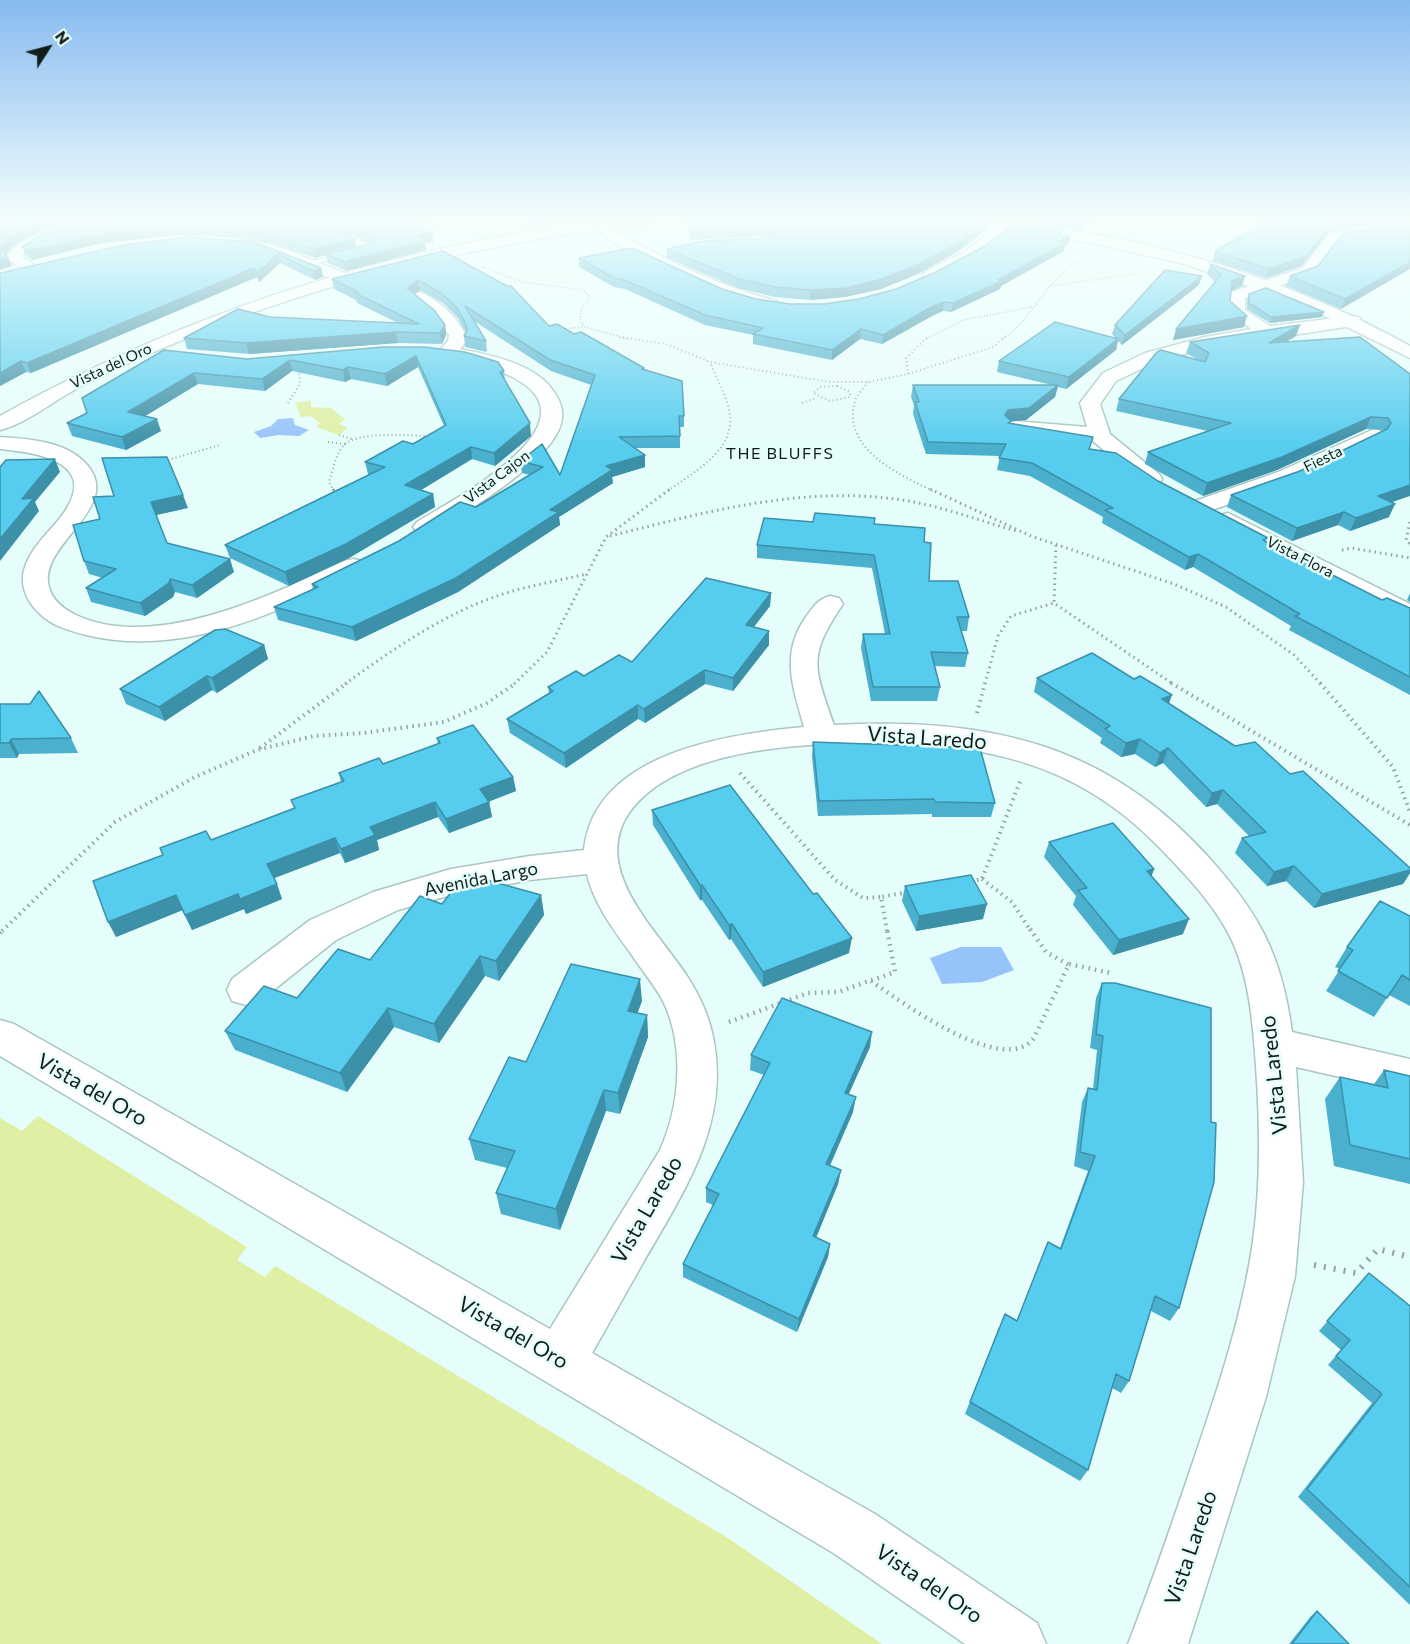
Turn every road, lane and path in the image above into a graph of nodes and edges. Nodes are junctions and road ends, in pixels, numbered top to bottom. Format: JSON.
{"nodes":[{"id":1,"x":290,"y":296,"type":"edge"},
{"id":2,"x":589,"y":296,"type":"edge"},
{"id":3,"x":742,"y":296,"type":"edge"},
{"id":4,"x":1042,"y":296,"type":"edge"},
{"id":5,"x":1237,"y":296,"type":"edge"},
{"id":6,"x":1293,"y":296,"type":"edge"},
{"id":7,"x":419,"y":297,"type":"edge"},
{"id":8,"x":790,"y":307,"type":"edge"},
{"id":9,"x":1032,"y":307,"type":"junction"},
{"id":10,"x":1353,"y":321,"type":"junction"},
{"id":11,"x":584,"y":327,"type":"junction"},
{"id":12,"x":551,"y":329,"type":"edge"},
{"id":13,"x":1267,"y":332,"type":"junction"},
{"id":14,"x":146,"y":349,"type":"junction"},
{"id":15,"x":421,"y":351,"type":"edge"},
{"id":16,"x":446,"y":353,"type":"junction"},
{"id":17,"x":1410,"y":353,"type":"edge"},
{"id":18,"x":179,"y":356,"type":"edge"},
{"id":19,"x":710,"y":362,"type":"junction"},
{"id":20,"x":299,"y":370,"type":"edge"},
{"id":21,"x":908,"y":374,"type":"junction"},
{"id":22,"x":868,"y":382,"type":"junction"},
{"id":23,"x":829,"y":384,"type":"junction"},
{"id":24,"x":850,"y":397,"type":"junction"},
{"id":25,"x":817,"y":398,"type":"junction"},
{"id":26,"x":858,"y":398,"type":"junction"},
{"id":27,"x":802,"y":402,"type":"dead end"},
{"id":28,"x":288,"y":403,"type":"dead end"},
{"id":29,"x":0,"y":424,"type":"edge"},
{"id":30,"x":1015,"y":428,"type":"edge"},
{"id":31,"x":1098,"y":434,"type":"junction"},
{"id":32,"x":339,"y":435,"type":"dead end"},
{"id":33,"x":1374,"y":435,"type":"edge"},
{"id":34,"x":437,"y":436,"type":"edge"},
{"id":35,"x":353,"y":439,"type":"junction"},
{"id":36,"x":328,"y":442,"type":"dead end"},
{"id":37,"x":0,"y":443,"type":"edge"},
{"id":38,"x":345,"y":444,"type":"junction"},
{"id":39,"x":220,"y":445,"type":"dead end"},
{"id":40,"x":160,"y":462,"type":"edge"},
{"id":41,"x":337,"y":497,"type":"edge"},
{"id":42,"x":1185,"y":497,"type":"junction"},
{"id":43,"x":1410,"y":522,"type":"edge"},
{"id":44,"x":1031,"y":536,"type":"junction"},
{"id":45,"x":408,"y":537,"type":"edge"},
{"id":46,"x":606,"y":537,"type":"junction"},
{"id":47,"x":1410,"y":544,"type":"edge"},
{"id":48,"x":1056,"y":545,"type":"junction"},
{"id":49,"x":1339,"y":550,"type":"dead end"},
{"id":50,"x":375,"y":555,"type":"edge"},
{"id":51,"x":1410,"y":558,"type":"edge"},
{"id":52,"x":587,"y":574,"type":"junction"},
{"id":53,"x":1054,"y":603,"type":"junction"},
{"id":54,"x":830,"y":604,"type":"dead end"},
{"id":55,"x":1410,"y":614,"type":"edge"},
{"id":56,"x":822,"y":735,"type":"junction"},
{"id":57,"x":970,"y":738,"type":"junction"},
{"id":58,"x":257,"y":750,"type":"junction"},
{"id":59,"x":736,"y":768,"type":"dead end"},
{"id":60,"x":1021,"y":779,"type":"dead end"},
{"id":61,"x":1410,"y":812,"type":"edge"},
{"id":62,"x":1410,"y":825,"type":"edge"},
{"id":63,"x":600,"y":861,"type":"junction"},
{"id":64,"x":982,"y":879,"type":"junction"},
{"id":65,"x":960,"y":883,"type":"edge"},
{"id":66,"x":915,"y":891,"type":"edge"},
{"id":67,"x":881,"y":897,"type":"junction"},
{"id":68,"x":0,"y":933,"type":"edge"},
{"id":69,"x":1069,"y":965,"type":"junction"},
{"id":70,"x":1111,"y":973,"type":"dead end"},
{"id":71,"x":870,"y":980,"type":"junction"},
{"id":72,"x":246,"y":990,"type":"dead end"},
{"id":73,"x":729,"y":1022,"type":"dead end"},
{"id":74,"x":0,"y":1036,"type":"edge"},
{"id":75,"x":1274,"y":1045,"type":"junction"},
{"id":76,"x":1410,"y":1076,"type":"edge"},
{"id":77,"x":1410,"y":1257,"type":"edge"},
{"id":78,"x":1306,"y":1264,"type":"dead end"},
{"id":79,"x":560,"y":1360,"type":"junction"},
{"id":80,"x":1016,"y":1644,"type":"edge"},
{"id":81,"x":1158,"y":1644,"type":"edge"}],
"edges":[{"from":1,"to":14,"type":"street","name":"Vista del Oro"},
{"from":2,"to":11,"type":"path"},
{"from":3,"to":8,"type":"street"},
{"from":4,"to":9,"type":"path"},
{"from":5,"to":13,"type":"street"},
{"from":6,"to":10,"type":"street"},
{"from":7,"to":16,"type":"street"},
{"from":9,"to":21,"type":"path"},
{"from":9,"to":21,"type":"path"},
{"from":10,"to":13,"type":"street","name":"Vista Flora"},
{"from":10,"to":17,"type":"street"},
{"from":11,"to":12,"type":"path"},
{"from":11,"to":19,"type":"path"},
{"from":13,"to":31,"type":"street","name":"Vista Flora"},
{"from":14,"to":18,"type":"street"},
{"from":14,"to":29,"type":"street","name":"Vista del Oro"},
{"from":15,"to":16,"type":"street","name":"Vista Cajon"},
{"from":16,"to":45,"type":"street","name":"Vista Cajon"},
{"from":19,"to":23,"type":"path"},
{"from":19,"to":46,"type":"path"},
{"from":20,"to":28,"type":"path"},
{"from":21,"to":22,"type":"path"},
{"from":22,"to":23,"type":"path"},
{"from":22,"to":26,"type":"path"},
{"from":23,"to":24,"type":"path"},
{"from":23,"to":25,"type":"path"},
{"from":24,"to":25,"type":"path"},
{"from":24,"to":26,"type":"path"},
{"from":25,"to":27,"type":"path"},
{"from":26,"to":44,"type":"path"},
{"from":30,"to":31,"type":"street"},
{"from":31,"to":42,"type":"street","name":"Vista Flora"},
{"from":32,"to":35,"type":"path"},
{"from":33,"to":42,"type":"street","name":"Fiesta"},
{"from":34,"to":35,"type":"path"},
{"from":35,"to":38,"type":"path"},
{"from":36,"to":38,"type":"path"},
{"from":37,"to":50,"type":"street"},
{"from":38,"to":41,"type":"path"},
{"from":39,"to":40,"type":"path"},
{"from":42,"to":55,"type":"street","name":"Vista Flora"},
{"from":43,"to":47,"type":"path"},
{"from":44,"to":46,"type":"path"},
{"from":44,"to":48,"type":"path"},
{"from":46,"to":52,"type":"path"},
{"from":48,"to":53,"type":"path"},
{"from":48,"to":61,"type":"path"},
{"from":49,"to":51,"type":"path"},
{"from":52,"to":58,"type":"path"},
{"from":52,"to":58,"type":"path"},
{"from":53,"to":57,"type":"path"},
{"from":53,"to":62,"type":"path"},
{"from":54,"to":56,"type":"street"},
{"from":56,"to":57,"type":"street","name":"Vista Laredo"},
{"from":56,"to":63,"type":"street","name":"Vista Laredo"},
{"from":57,"to":75,"type":"street","name":"Vista Laredo"},
{"from":58,"to":68,"type":"path"},
{"from":59,"to":67,"type":"path"},
{"from":60,"to":64,"type":"path"},
{"from":63,"to":72,"type":"street","name":"Avenida Largo"},
{"from":63,"to":79,"type":"street","name":"Vista Laredo"},
{"from":64,"to":65,"type":"path"},
{"from":64,"to":69,"type":"path"},
{"from":66,"to":67,"type":"path"},
{"from":67,"to":71,"type":"path"},
{"from":69,"to":70,"type":"path"},
{"from":69,"to":71,"type":"path"},
{"from":71,"to":73,"type":"path"},
{"from":74,"to":79,"type":"street","name":"Vista del Oro"},
{"from":75,"to":76,"type":"street"},
{"from":75,"to":81,"type":"street","name":"Vista Laredo"},
{"from":77,"to":78,"type":"path"},
{"from":79,"to":80,"type":"street","name":"Vista del Oro"}]}
